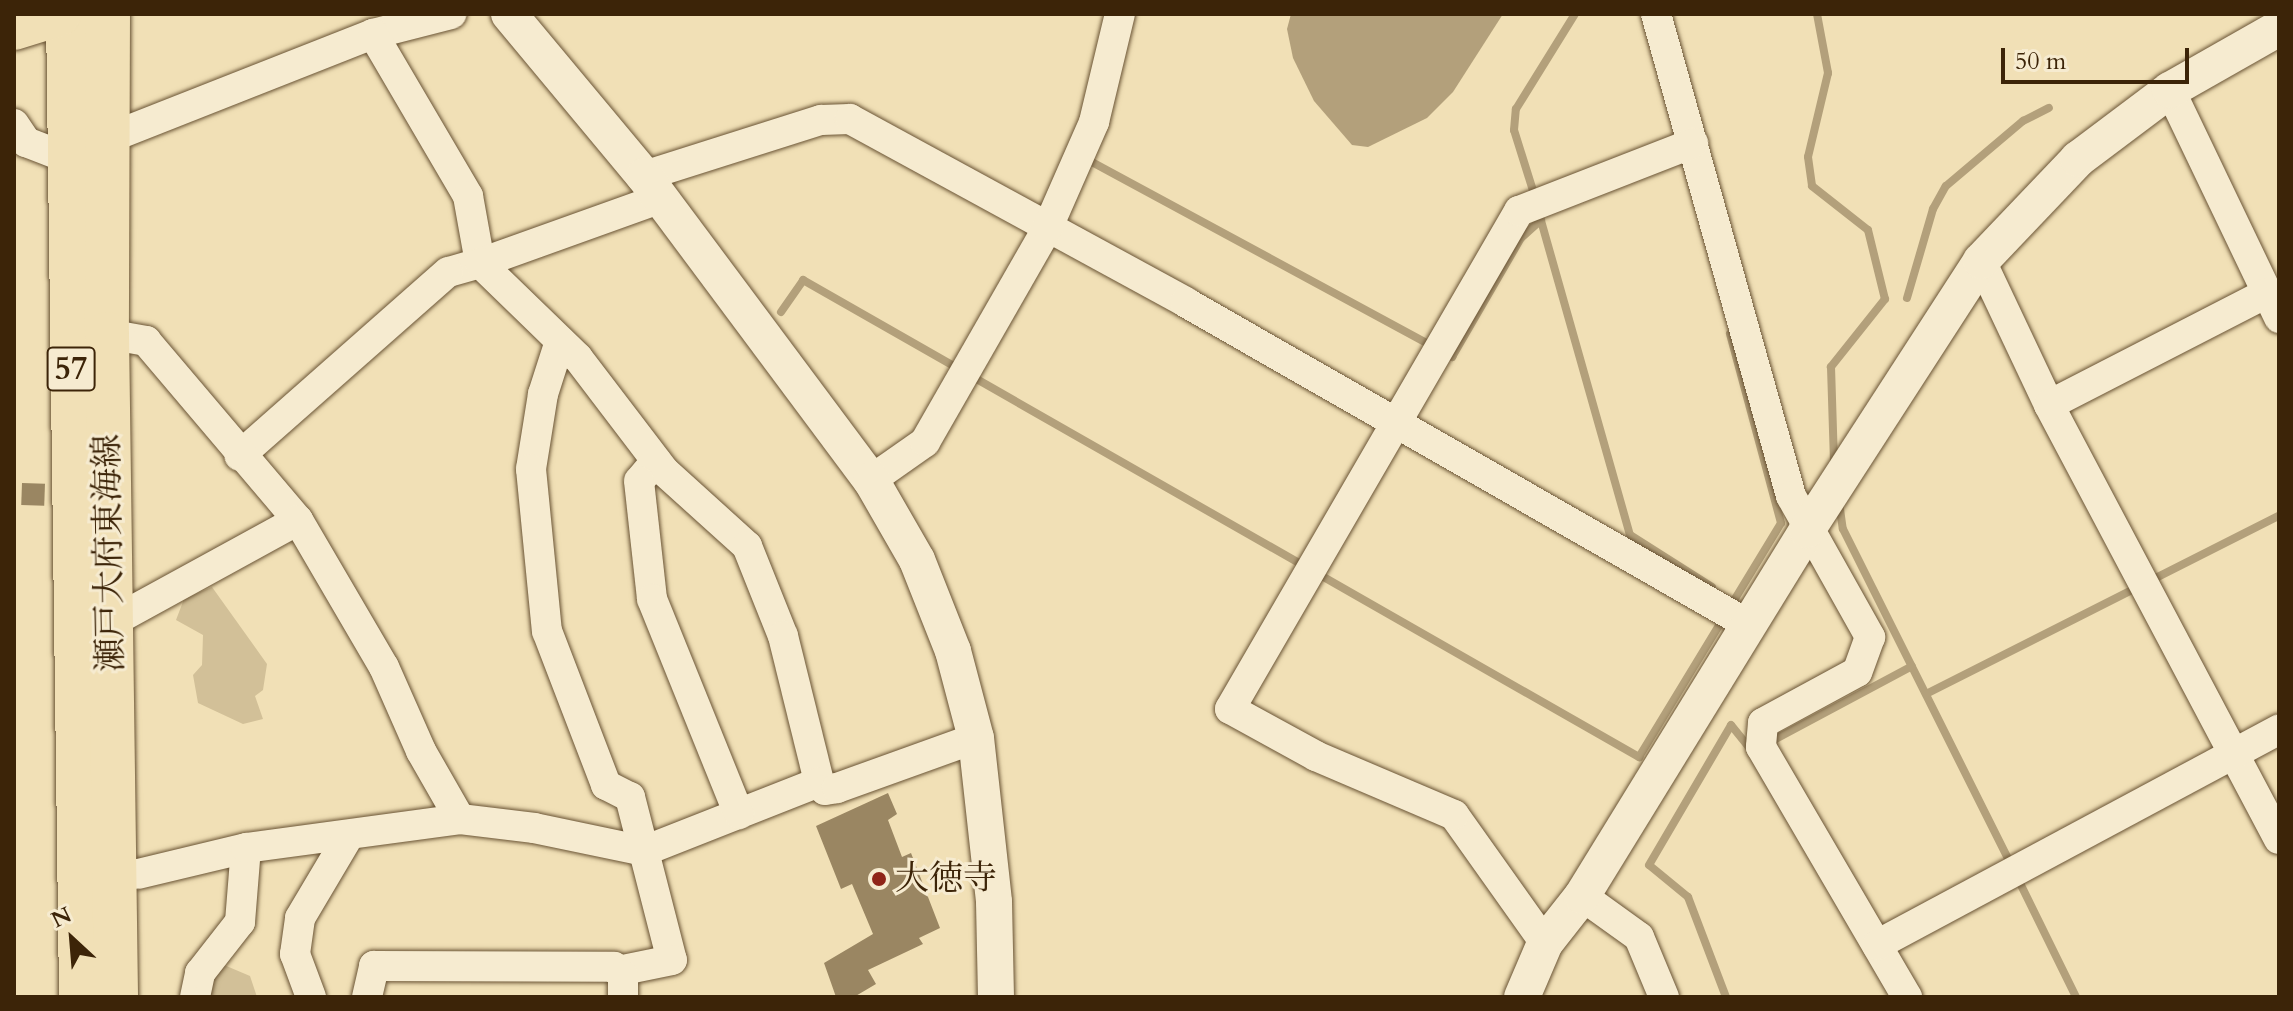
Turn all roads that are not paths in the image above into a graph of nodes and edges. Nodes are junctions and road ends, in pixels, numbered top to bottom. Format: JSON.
{"nodes":[{"id":1,"x":59,"y":14,"type":"edge"},
{"id":2,"x":68,"y":14,"type":"edge"},
{"id":3,"x":108,"y":14,"type":"edge"},
{"id":4,"x":451,"y":14,"type":"edge"},
{"id":5,"x":509,"y":14,"type":"edge"},
{"id":6,"x":1120,"y":14,"type":"edge"},
{"id":7,"x":1656,"y":14,"type":"edge"},
{"id":8,"x":14,"y":28,"type":"edge"},
{"id":9,"x":2279,"y":28,"type":"edge"},
{"id":10,"x":373,"y":34,"type":"junction"},
{"id":11,"x":2170,"y":90,"type":"junction"},
{"id":12,"x":14,"y":124,"type":"edge"},
{"id":13,"x":109,"y":138,"type":"junction"},
{"id":14,"x":1693,"y":143,"type":"junction"},
{"id":15,"x":70,"y":159,"type":"junction"},
{"id":16,"x":652,"y":188,"type":"junction"},
{"id":17,"x":1048,"y":227,"type":"junction"},
{"id":18,"x":1981,"y":261,"type":"junction"},
{"id":19,"x":480,"y":263,"type":"junction"},
{"id":20,"x":2273,"y":305,"type":"edge"},
{"id":21,"x":107,"y":334,"type":"junction"},
{"id":22,"x":560,"y":341,"type":"junction"},
{"id":23,"x":2049,"y":405,"type":"junction"},
{"id":24,"x":1396,"y":426,"type":"junction"},
{"id":25,"x":239,"y":456,"type":"junction"},
{"id":26,"x":656,"y":461,"type":"junction"},
{"id":27,"x":871,"y":480,"type":"junction"},
{"id":28,"x":298,"y":520,"type":"junction"},
{"id":29,"x":1807,"y":530,"type":"junction"},
{"id":30,"x":77,"y":593,"type":"junction"},
{"id":31,"x":112,"y":622,"type":"junction"},
{"id":32,"x":1751,"y":626,"type":"junction"},
{"id":33,"x":93,"y":723,"type":"junction"},
{"id":34,"x":2279,"y":729,"type":"edge"},
{"id":35,"x":976,"y":738,"type":"junction"},
{"id":36,"x":2236,"y":751,"type":"junction"},
{"id":37,"x":819,"y":782,"type":"junction"},
{"id":38,"x":739,"y":814,"type":"junction"},
{"id":39,"x":460,"y":819,"type":"junction"},
{"id":40,"x":348,"y":837,"type":"junction"},
{"id":41,"x":2279,"y":839,"type":"edge"},
{"id":42,"x":246,"y":848,"type":"junction"},
{"id":43,"x":647,"y":850,"type":"junction"},
{"id":44,"x":138,"y":874,"type":"junction"},
{"id":45,"x":1582,"y":896,"type":"junction"},
{"id":46,"x":1545,"y":943,"type":"junction"},
{"id":47,"x":1877,"y":945,"type":"junction"},
{"id":48,"x":620,"y":984,"type":"edge"},
{"id":49,"x":56,"y":997,"type":"edge"},
{"id":50,"x":81,"y":997,"type":"edge"},
{"id":51,"x":116,"y":997,"type":"edge"},
{"id":52,"x":140,"y":997,"type":"edge"},
{"id":53,"x":195,"y":997,"type":"edge"},
{"id":54,"x":311,"y":997,"type":"edge"},
{"id":55,"x":367,"y":997,"type":"edge"},
{"id":56,"x":996,"y":997,"type":"edge"},
{"id":57,"x":1522,"y":997,"type":"edge"},
{"id":58,"x":1664,"y":997,"type":"edge"},
{"id":59,"x":1907,"y":997,"type":"edge"}],
"edges":[{"from":1,"to":8,"type":"main road"},
{"from":2,"to":15,"type":"main road","name":"瀬戸大府東海線","number":"57"},
{"from":3,"to":13,"type":"main road","name":"瀬戸大府東海線","number":"57"},
{"from":4,"to":10,"type":"street"},
{"from":5,"to":16,"type":"street"},
{"from":6,"to":17,"type":"street"},
{"from":7,"to":14,"type":"street"},
{"from":9,"to":11,"type":"street"},
{"from":10,"to":13,"type":"street"},
{"from":10,"to":19,"type":"street"},
{"from":11,"to":18,"type":"street"},
{"from":11,"to":20,"type":"street"},
{"from":12,"to":15,"type":"street"},
{"from":13,"to":21,"type":"main road","name":"瀬戸大府東海線","number":"57"},
{"from":14,"to":24,"type":"street"},
{"from":14,"to":29,"type":"street"},
{"from":15,"to":30,"type":"main road","name":"瀬戸大府東海線","number":"57"},
{"from":16,"to":17,"type":"street"},
{"from":16,"to":19,"type":"street"},
{"from":16,"to":27,"type":"street"},
{"from":17,"to":24,"type":"street"},
{"from":17,"to":27,"type":"street"},
{"from":18,"to":23,"type":"street"},
{"from":18,"to":29,"type":"street"},
{"from":19,"to":22,"type":"street"},
{"from":19,"to":25,"type":"street"},
{"from":20,"to":23,"type":"street"},
{"from":21,"to":25,"type":"street"},
{"from":21,"to":31,"type":"main road","name":"瀬戸大府東海線","number":"57"},
{"from":22,"to":26,"type":"street"},
{"from":22,"to":43,"type":"street"},
{"from":23,"to":36,"type":"street"},
{"from":24,"to":32,"type":"street"},
{"from":24,"to":46,"type":"street"},
{"from":25,"to":28,"type":"street"},
{"from":26,"to":37,"type":"street"},
{"from":26,"to":38,"type":"street"},
{"from":27,"to":35,"type":"street"},
{"from":28,"to":31,"type":"street"},
{"from":28,"to":39,"type":"street"},
{"from":29,"to":32,"type":"street"},
{"from":29,"to":47,"type":"street"},
{"from":30,"to":33,"type":"main road","name":"瀬戸大府東海線","number":"57"},
{"from":30,"to":49,"type":"main road","number":"57"},
{"from":31,"to":33,"type":"main road","name":"瀬戸大府東海線","number":"57"},
{"from":31,"to":44,"type":"main road","number":"57"},
{"from":32,"to":45,"type":"street"},
{"from":33,"to":50,"type":"main road","name":"瀬戸大府東海線","number":"57"},
{"from":33,"to":51,"type":"main road","name":"瀬戸大府東海線","number":"57"},
{"from":34,"to":36,"type":"street"},
{"from":35,"to":37,"type":"street"},
{"from":35,"to":56,"type":"street"},
{"from":36,"to":41,"type":"street"},
{"from":36,"to":47,"type":"street"},
{"from":37,"to":38,"type":"street"},
{"from":38,"to":43,"type":"street"},
{"from":39,"to":40,"type":"street"},
{"from":39,"to":43,"type":"street"},
{"from":40,"to":42,"type":"street"},
{"from":40,"to":54,"type":"street"},
{"from":42,"to":44,"type":"street"},
{"from":42,"to":53,"type":"street"},
{"from":43,"to":48,"type":"street"},
{"from":44,"to":52,"type":"main road","number":"57"},
{"from":45,"to":46,"type":"street"},
{"from":45,"to":58,"type":"street"},
{"from":46,"to":57,"type":"street"},
{"from":47,"to":59,"type":"street"},
{"from":48,"to":55,"type":"street"}]}
